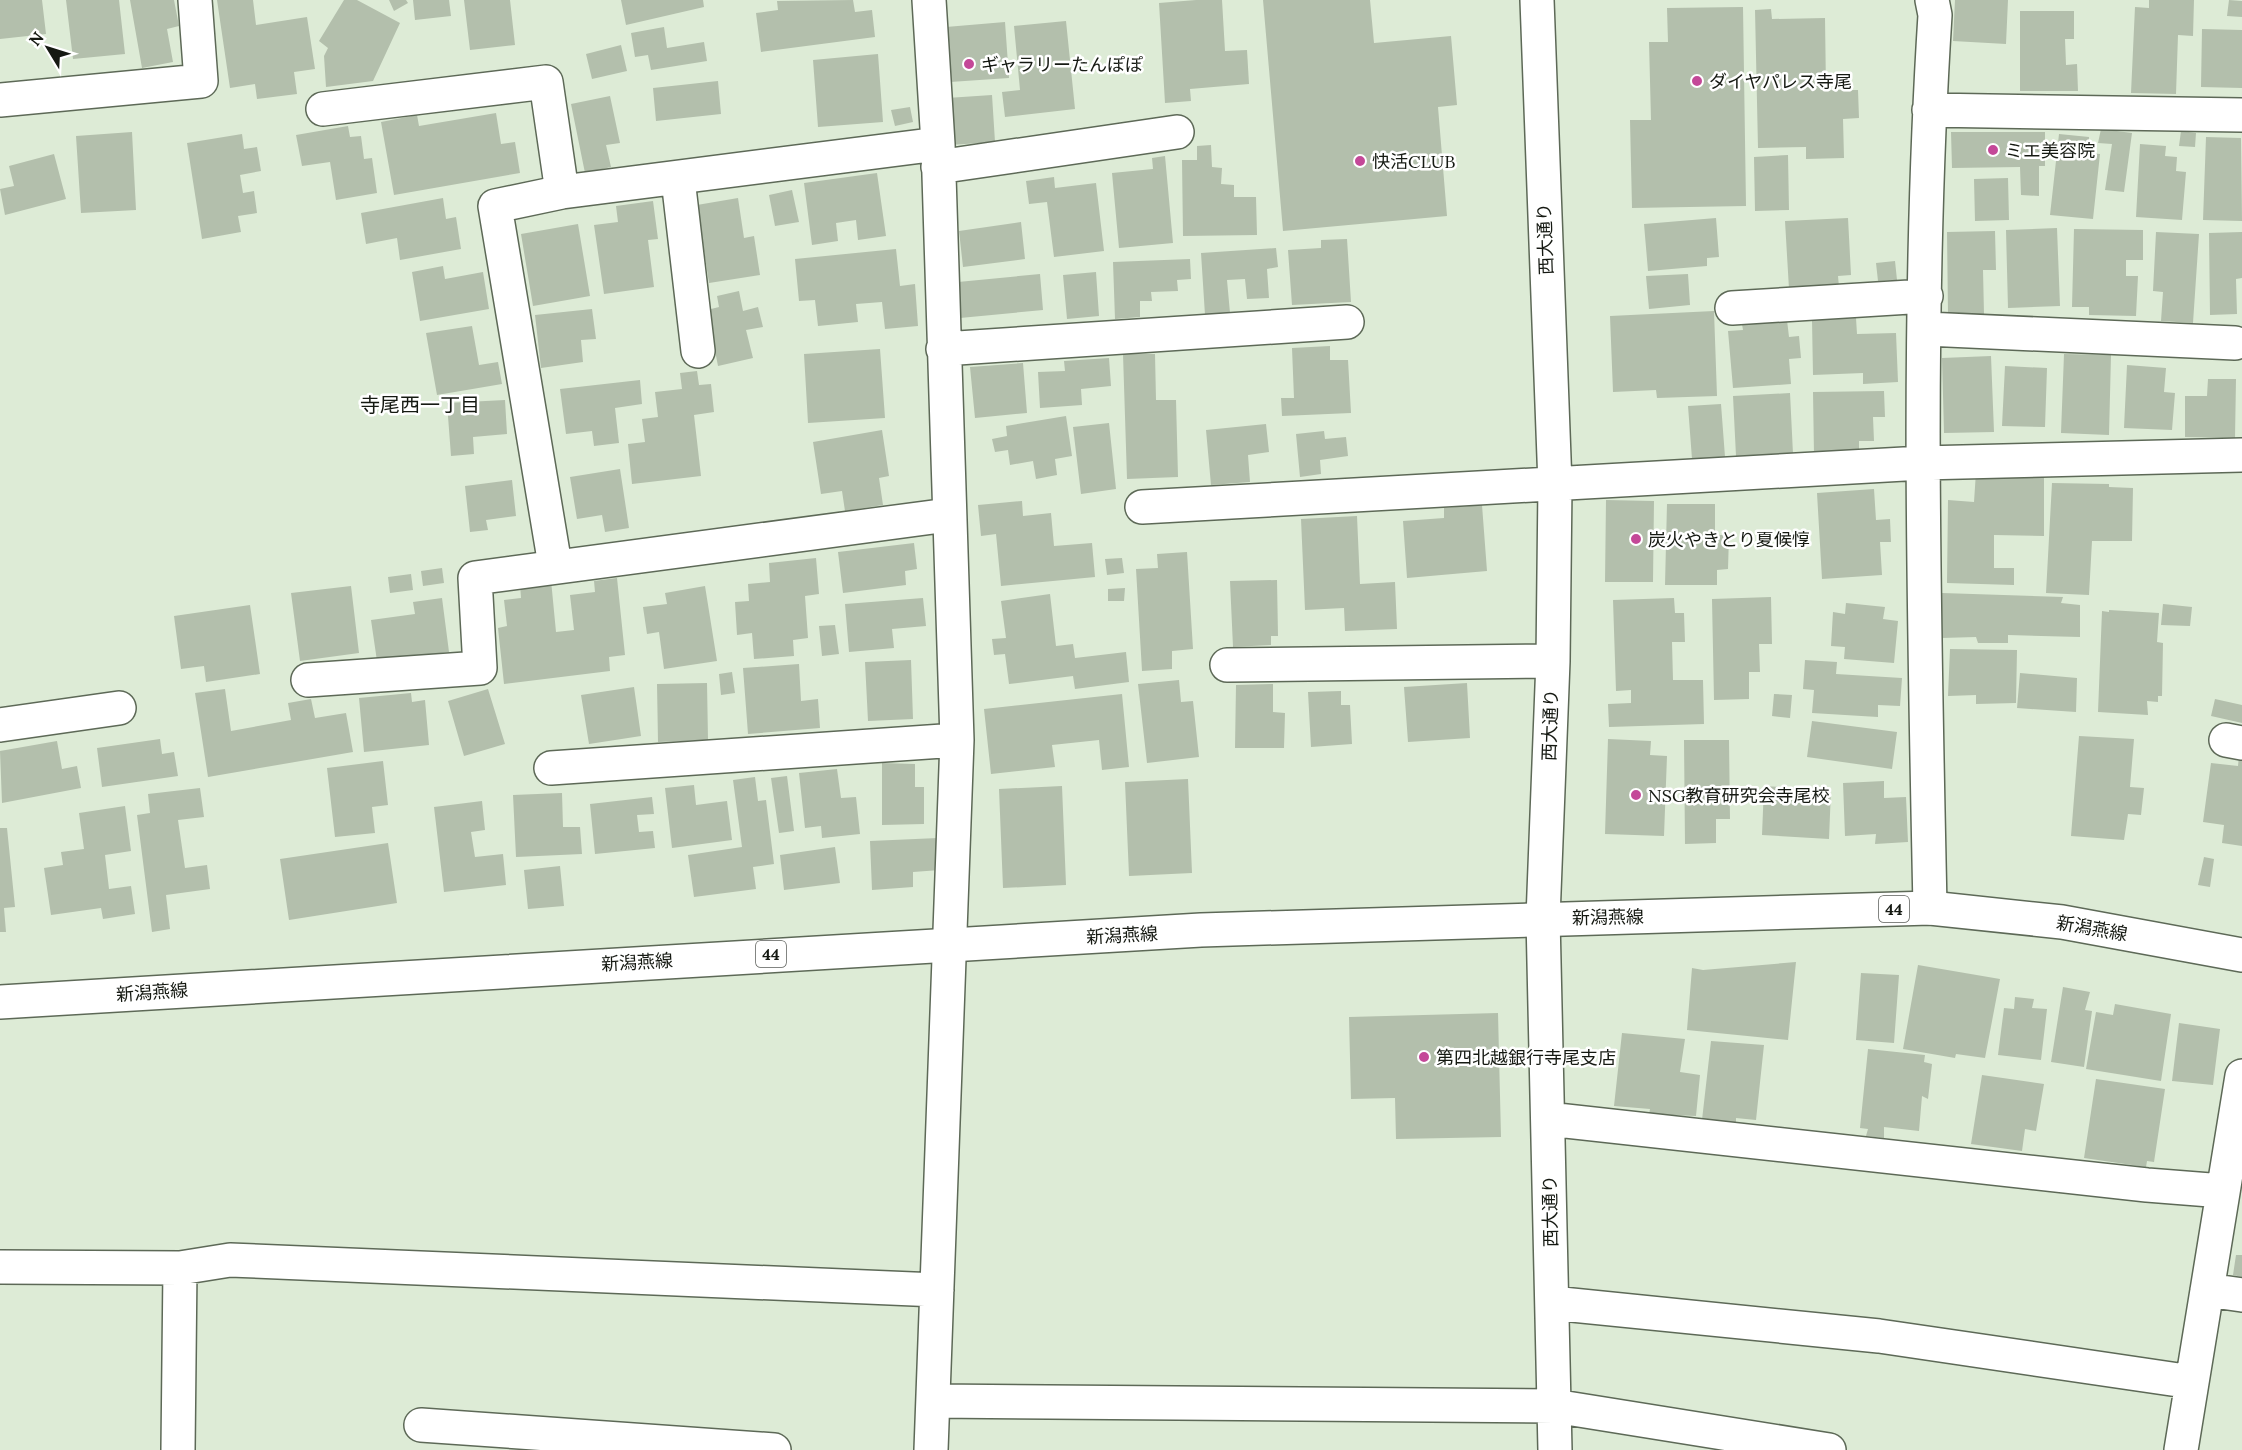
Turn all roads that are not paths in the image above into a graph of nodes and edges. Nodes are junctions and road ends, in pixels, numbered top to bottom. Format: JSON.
{"nodes":[{"id":1,"x":195,"y":0,"type":"edge"},
{"id":2,"x":928,"y":0,"type":"edge"},
{"id":3,"x":1537,"y":0,"type":"edge"},
{"id":4,"x":1932,"y":0,"type":"edge"},
{"id":5,"x":0,"y":100,"type":"edge"},
{"id":6,"x":323,"y":109,"type":"dead end"},
{"id":7,"x":1929,"y":110,"type":"junction"},
{"id":8,"x":2242,"y":115,"type":"edge"},
{"id":9,"x":1177,"y":132,"type":"dead end"},
{"id":10,"x":938,"y":155,"type":"junction"},
{"id":11,"x":678,"y":179,"type":"junction"},
{"id":12,"x":562,"y":192,"type":"junction"},
{"id":13,"x":1926,"y":296,"type":"junction"},
{"id":14,"x":1732,"y":308,"type":"dead end"},
{"id":15,"x":1347,"y":322,"type":"dead end"},
{"id":16,"x":1926,"y":329,"type":"junction"},
{"id":17,"x":2235,"y":343,"type":"dead end"},
{"id":18,"x":943,"y":349,"type":"junction"},
{"id":19,"x":698,"y":351,"type":"dead end"},
{"id":20,"x":2242,"y":455,"type":"edge"},
{"id":21,"x":1922,"y":463,"type":"junction"},
{"id":22,"x":1555,"y":485,"type":"junction"},
{"id":23,"x":1142,"y":507,"type":"dead end"},
{"id":24,"x":948,"y":515,"type":"junction"},
{"id":25,"x":555,"y":565,"type":"junction"},
{"id":26,"x":1553,"y":661,"type":"junction"},
{"id":27,"x":1227,"y":664,"type":"dead end"},
{"id":28,"x":308,"y":680,"type":"dead end"},
{"id":29,"x":119,"y":708,"type":"dead end"},
{"id":30,"x":0,"y":725,"type":"edge"},
{"id":31,"x":957,"y":740,"type":"junction"},
{"id":32,"x":551,"y":768,"type":"dead end"},
{"id":33,"x":1930,"y":908,"type":"junction"},
{"id":34,"x":1543,"y":918,"type":"junction"},
{"id":35,"x":948,"y":944,"type":"junction"},
{"id":36,"x":2242,"y":955,"type":"edge"},
{"id":37,"x":0,"y":1002,"type":"edge"},
{"id":38,"x":2241,"y":1091,"type":"edge"},
{"id":39,"x":1548,"y":1119,"type":"junction"},
{"id":40,"x":2223,"y":1191,"type":"junction"},
{"id":41,"x":0,"y":1267,"type":"edge"},
{"id":42,"x":180,"y":1268,"type":"junction"},
{"id":43,"x":937,"y":1290,"type":"junction"},
{"id":44,"x":2207,"y":1290,"type":"junction"},
{"id":45,"x":2242,"y":1295,"type":"edge"},
{"id":46,"x":1552,"y":1303,"type":"junction"},
{"id":47,"x":2192,"y":1382,"type":"junction"},
{"id":48,"x":933,"y":1401,"type":"junction"},
{"id":49,"x":1554,"y":1406,"type":"junction"},
{"id":50,"x":421,"y":1425,"type":"dead end"},
{"id":51,"x":178,"y":1450,"type":"edge"},
{"id":52,"x":774,"y":1450,"type":"edge"},
{"id":53,"x":931,"y":1450,"type":"edge"},
{"id":54,"x":1555,"y":1450,"type":"edge"},
{"id":55,"x":1829,"y":1450,"type":"edge"},
{"id":56,"x":2181,"y":1450,"type":"edge"}],
"edges":[{"from":1,"to":5,"type":"street"},
{"from":2,"to":10,"type":"street"},
{"from":3,"to":22,"type":"street","name":"西大通り"},
{"from":4,"to":7,"type":"street"},
{"from":6,"to":12,"type":"street"},
{"from":7,"to":8,"type":"street"},
{"from":7,"to":13,"type":"street"},
{"from":9,"to":10,"type":"street"},
{"from":10,"to":11,"type":"street"},
{"from":10,"to":18,"type":"street"},
{"from":11,"to":12,"type":"street"},
{"from":11,"to":19,"type":"street"},
{"from":12,"to":25,"type":"street"},
{"from":13,"to":14,"type":"street"},
{"from":13,"to":16,"type":"street"},
{"from":15,"to":18,"type":"street"},
{"from":16,"to":17,"type":"street"},
{"from":16,"to":21,"type":"street"},
{"from":18,"to":24,"type":"street"},
{"from":20,"to":21,"type":"street"},
{"from":21,"to":22,"type":"street"},
{"from":21,"to":33,"type":"street"},
{"from":22,"to":23,"type":"street"},
{"from":22,"to":26,"type":"street","name":"西大通り"},
{"from":24,"to":25,"type":"street"},
{"from":24,"to":31,"type":"street"},
{"from":25,"to":28,"type":"street"},
{"from":26,"to":27,"type":"street"},
{"from":26,"to":34,"type":"street","name":"西大通り"},
{"from":29,"to":30,"type":"street"},
{"from":31,"to":32,"type":"street"},
{"from":31,"to":35,"type":"street"},
{"from":33,"to":34,"type":"street","name":"新潟燕線","number":"44"},
{"from":33,"to":36,"type":"street","name":"新潟燕線","number":"44"},
{"from":34,"to":35,"type":"street","name":"新潟燕線","number":"44"},
{"from":34,"to":39,"type":"street","name":"西大通り"},
{"from":35,"to":37,"type":"street","name":"新潟燕線","number":"44"},
{"from":35,"to":43,"type":"street"},
{"from":38,"to":40,"type":"street"},
{"from":39,"to":40,"type":"street"},
{"from":39,"to":46,"type":"street","name":"西大通り"},
{"from":40,"to":44,"type":"street"},
{"from":41,"to":42,"type":"street"},
{"from":42,"to":43,"type":"street"},
{"from":42,"to":51,"type":"street"},
{"from":43,"to":48,"type":"street"},
{"from":44,"to":45,"type":"street"},
{"from":44,"to":47,"type":"street"},
{"from":46,"to":47,"type":"street"},
{"from":46,"to":49,"type":"street","name":"西大通り"},
{"from":47,"to":56,"type":"street"},
{"from":48,"to":49,"type":"street"},
{"from":48,"to":53,"type":"street"},
{"from":49,"to":54,"type":"street","name":"西大通り"},
{"from":49,"to":55,"type":"street"},
{"from":50,"to":52,"type":"street"}]}
